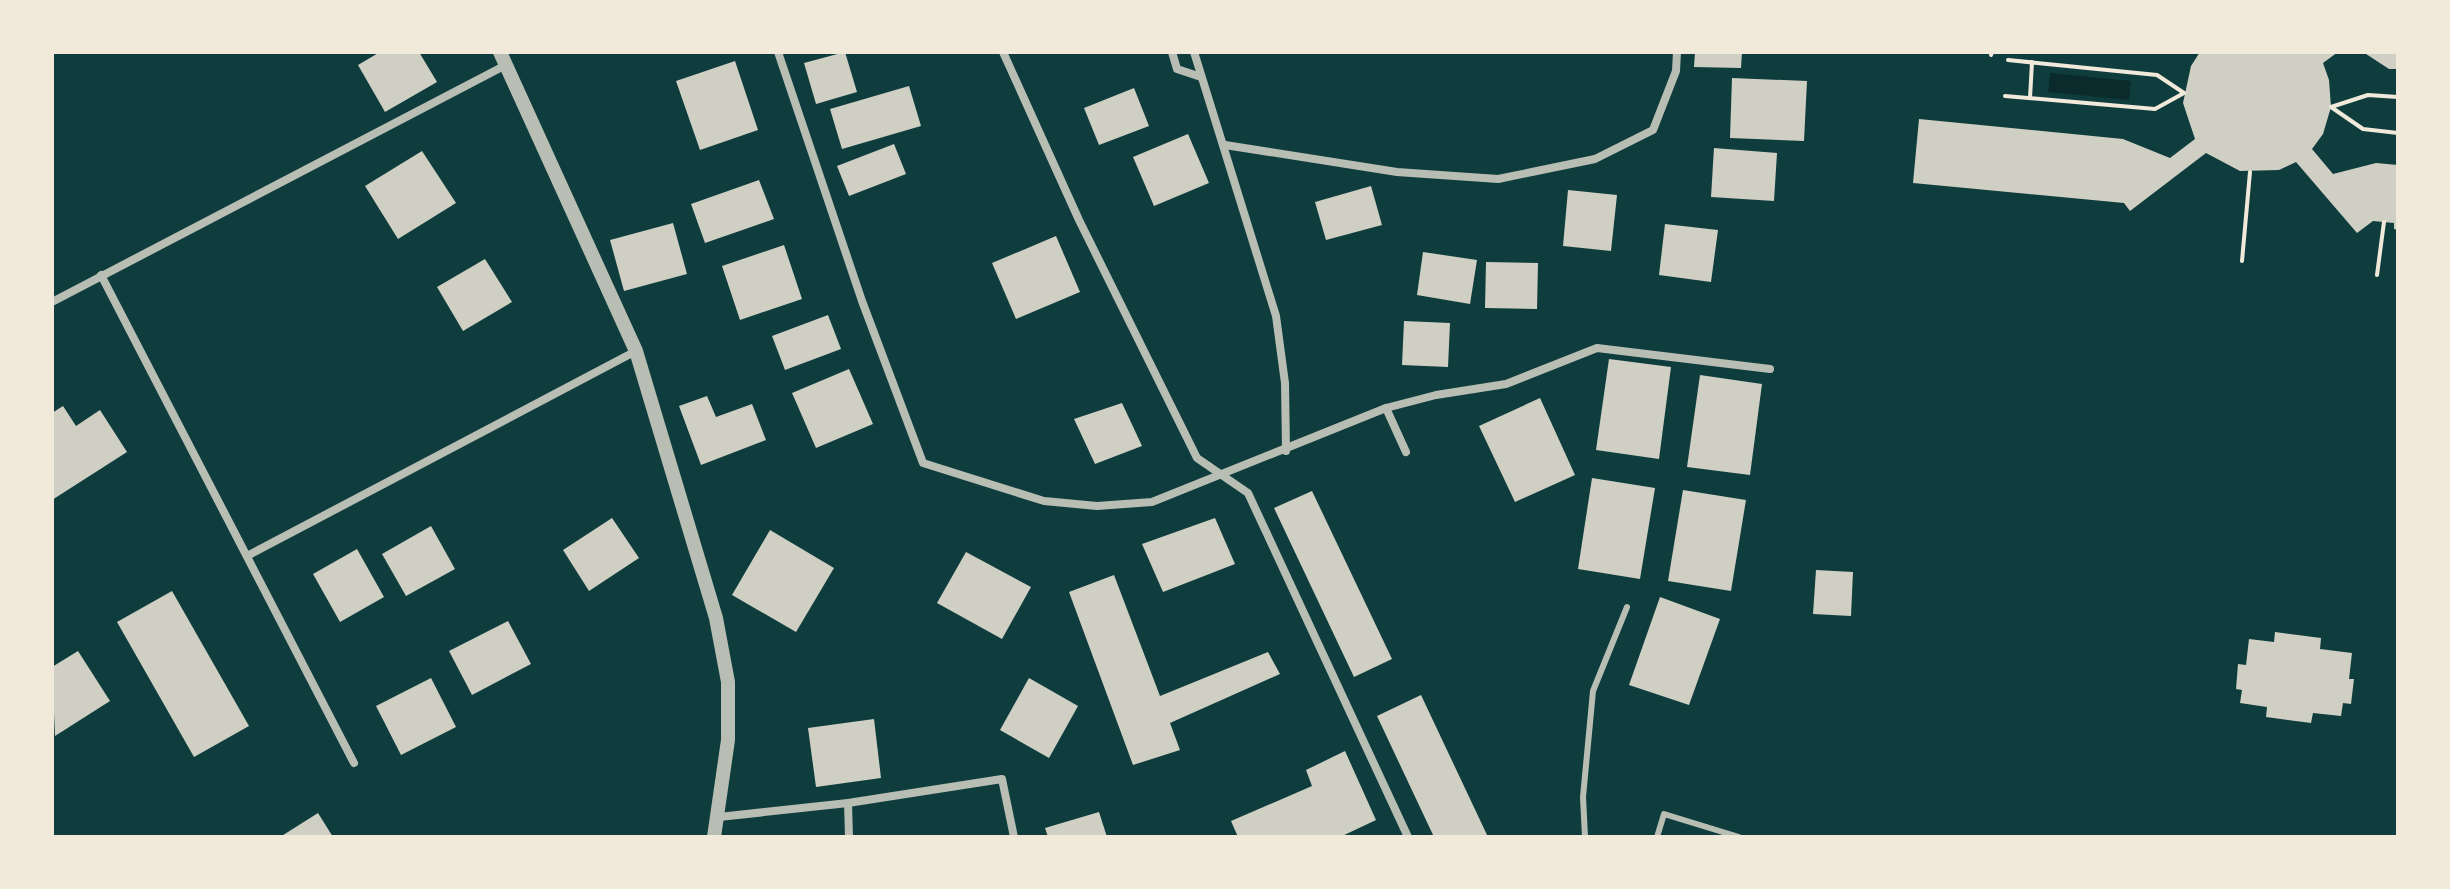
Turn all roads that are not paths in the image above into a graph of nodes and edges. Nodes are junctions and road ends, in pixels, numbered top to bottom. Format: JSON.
{"nodes":[{"id":1,"x":778,"y":52,"type":"edge"},
{"id":2,"x":1003,"y":52,"type":"edge"},
{"id":3,"x":1172,"y":52,"type":"edge"},
{"id":4,"x":1194,"y":52,"type":"edge"},
{"id":5,"x":1677,"y":52,"type":"edge"},
{"id":6,"x":502,"y":59,"type":"edge"},
{"id":7,"x":1201,"y":77,"type":"junction"},
{"id":8,"x":1225,"y":145,"type":"junction"},
{"id":9,"x":101,"y":275,"type":"junction"},
{"id":10,"x":52,"y":302,"type":"edge"},
{"id":11,"x":636,"y":351,"type":"junction"},
{"id":12,"x":1770,"y":369,"type":"dead end"},
{"id":13,"x":1386,"y":408,"type":"junction"},
{"id":14,"x":1286,"y":451,"type":"junction"},
{"id":15,"x":1406,"y":452,"type":"dead end"},
{"id":16,"x":1220,"y":477,"type":"junction"},
{"id":17,"x":247,"y":556,"type":"junction"},
{"id":18,"x":1627,"y":607,"type":"dead end"},
{"id":19,"x":354,"y":763,"type":"dead end"},
{"id":20,"x":848,"y":803,"type":"junction"},
{"id":21,"x":719,"y":817,"type":"junction"},
{"id":22,"x":714,"y":837,"type":"edge"},
{"id":23,"x":849,"y":837,"type":"edge"},
{"id":24,"x":1014,"y":837,"type":"edge"},
{"id":25,"x":1408,"y":837,"type":"edge"},
{"id":26,"x":1585,"y":837,"type":"edge"},
{"id":27,"x":1657,"y":837,"type":"edge"},
{"id":28,"x":1739,"y":837,"type":"edge"}],
"edges":[{"from":1,"to":16,"type":"street"},
{"from":2,"to":16,"type":"street"},
{"from":3,"to":7,"type":"street"},
{"from":4,"to":7,"type":"street"},
{"from":5,"to":8,"type":"street"},
{"from":6,"to":9,"type":"street"},
{"from":6,"to":11,"type":"street"},
{"from":7,"to":8,"type":"street"},
{"from":8,"to":14,"type":"street"},
{"from":9,"to":10,"type":"street"},
{"from":9,"to":17,"type":"street"},
{"from":11,"to":17,"type":"street"},
{"from":11,"to":21,"type":"street"},
{"from":12,"to":13,"type":"street"},
{"from":13,"to":14,"type":"street"},
{"from":13,"to":15,"type":"street"},
{"from":14,"to":16,"type":"street"},
{"from":16,"to":25,"type":"street"},
{"from":17,"to":19,"type":"street"},
{"from":18,"to":26,"type":"lane"},
{"from":20,"to":21,"type":"street"},
{"from":20,"to":23,"type":"street"},
{"from":20,"to":24,"type":"street"},
{"from":21,"to":22,"type":"street"},
{"from":27,"to":28,"type":"lane"}]}
